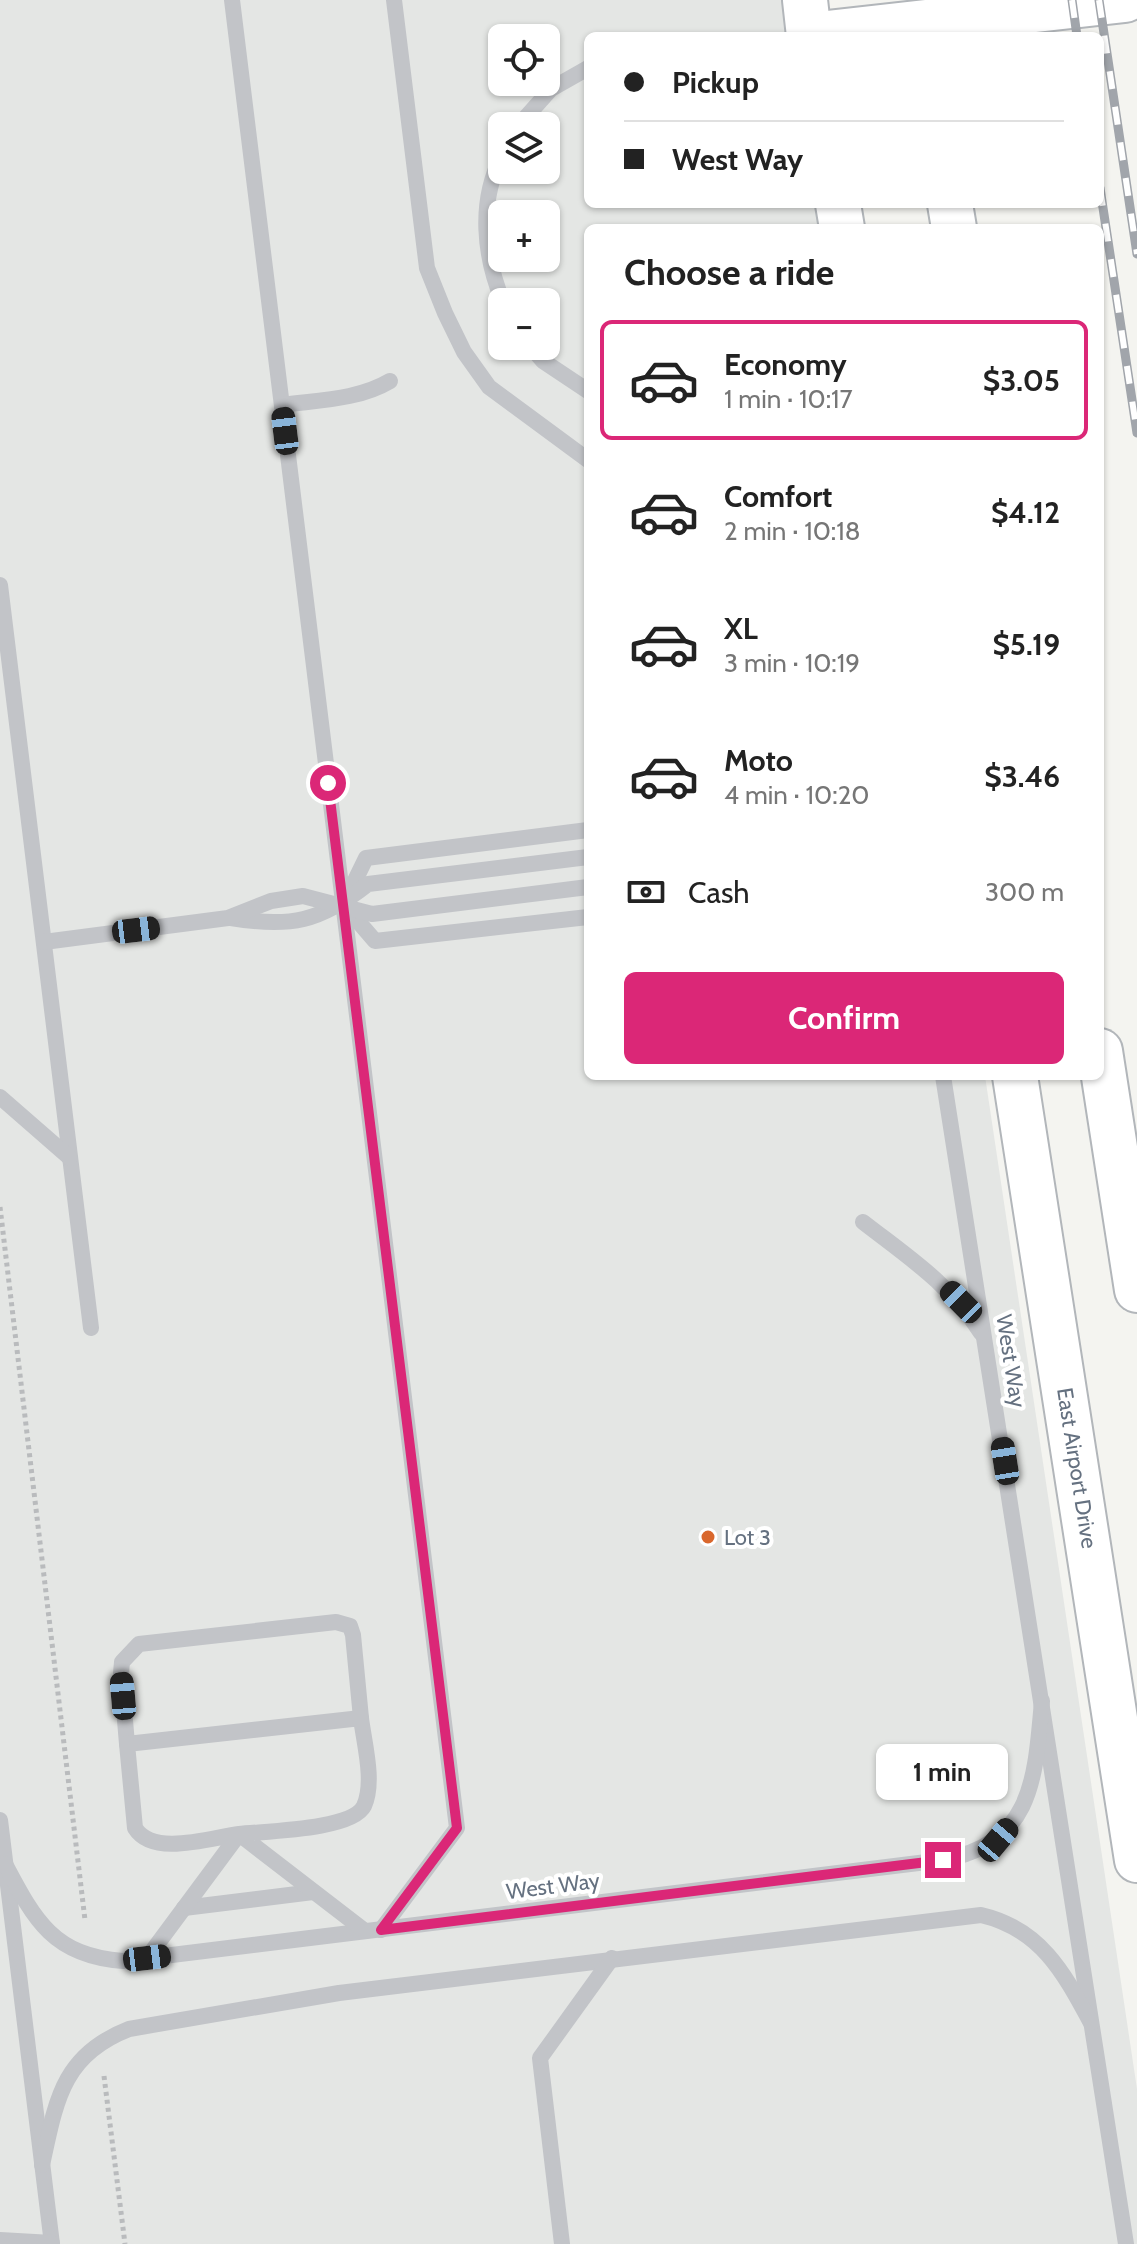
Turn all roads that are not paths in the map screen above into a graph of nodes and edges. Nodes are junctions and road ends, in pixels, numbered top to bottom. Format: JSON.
{"nodes":[{"id":1,"x":232,"y":0,"type":"edge"},
{"id":2,"x":394,"y":0,"type":"edge"},
{"id":3,"x":805,"y":0,"type":"edge"},
{"id":4,"x":1125,"y":0,"type":"edge"},
{"id":5,"x":922,"y":19,"type":"edge"},
{"id":6,"x":809,"y":32,"type":"edge"},
{"id":7,"x":836,"y":32,"type":"edge"},
{"id":8,"x":584,"y":70,"type":"edge"},
{"id":9,"x":530,"y":112,"type":"edge"},
{"id":10,"x":491,"y":184,"type":"edge"},
{"id":11,"x":497,"y":288,"type":"edge"},
{"id":12,"x":542,"y":360,"type":"edge"},
{"id":13,"x":390,"y":381,"type":"dead end"},
{"id":14,"x":584,"y":388,"type":"edge"},
{"id":15,"x":282,"y":405,"type":"junction"},
{"id":16,"x":584,"y":457,"type":"edge"},
{"id":17,"x":0,"y":585,"type":"edge"},
{"id":18,"x":584,"y":831,"type":"edge"},
{"id":19,"x":584,"y":857,"type":"edge"},
{"id":20,"x":584,"y":888,"type":"edge"},
{"id":21,"x":343,"y":904,"type":"junction"},
{"id":22,"x":584,"y":917,"type":"edge"},
{"id":23,"x":228,"y":918,"type":"junction"},
{"id":24,"x":44,"y":942,"type":"junction"},
{"id":25,"x":1104,"y":1077,"type":"edge"},
{"id":26,"x":944,"y":1080,"type":"edge"},
{"id":27,"x":1016,"y":1080,"type":"edge"},
{"id":28,"x":0,"y":1097,"type":"edge"},
{"id":29,"x":70,"y":1158,"type":"junction"},
{"id":30,"x":863,"y":1222,"type":"dead end"},
{"id":31,"x":1137,"y":1290,"type":"edge"},
{"id":32,"x":91,"y":1328,"type":"dead end"},
{"id":33,"x":986,"y":1341,"type":"junction"},
{"id":34,"x":1042,"y":1701,"type":"junction"},
{"id":35,"x":361,"y":1718,"type":"junction"},
{"id":36,"x":127,"y":1744,"type":"junction"},
{"id":37,"x":0,"y":1820,"type":"edge"},
{"id":38,"x":239,"y":1834,"type":"junction"},
{"id":39,"x":1137,"y":1860,"type":"edge"},
{"id":40,"x":5,"y":1864,"type":"junction"},
{"id":41,"x":313,"y":1892,"type":"junction"},
{"id":42,"x":184,"y":1908,"type":"junction"},
{"id":43,"x":373,"y":1930,"type":"junction"},
{"id":44,"x":147,"y":1958,"type":"junction"},
{"id":45,"x":612,"y":1958,"type":"junction"},
{"id":46,"x":1091,"y":2023,"type":"junction"},
{"id":47,"x":42,"y":2165,"type":"junction"},
{"id":48,"x":0,"y":2240,"type":"edge"},
{"id":49,"x":52,"y":2243,"type":"edge"},
{"id":50,"x":562,"y":2244,"type":"edge"},
{"id":51,"x":1126,"y":2244,"type":"edge"}],
"edges":[{"from":1,"to":15,"type":"lane"},
{"from":2,"to":16,"type":"lane"},
{"from":3,"to":6,"type":"main road"},
{"from":4,"to":5,"type":"main road"},
{"from":5,"to":7,"type":"main road"},
{"from":8,"to":9,"type":"lane"},
{"from":10,"to":11,"type":"lane"},
{"from":12,"to":14,"type":"lane"},
{"from":13,"to":15,"type":"lane"},
{"from":15,"to":21,"type":"lane"},
{"from":17,"to":24,"type":"lane"},
{"from":18,"to":21,"type":"lane"},
{"from":19,"to":21,"type":"lane"},
{"from":20,"to":21,"type":"lane"},
{"from":21,"to":22,"type":"lane"},
{"from":21,"to":23,"type":"lane"},
{"from":21,"to":23,"type":"lane"},
{"from":21,"to":43,"type":"lane"},
{"from":23,"to":24,"type":"lane"},
{"from":24,"to":29,"type":"lane"},
{"from":25,"to":31,"type":"main road"},
{"from":26,"to":33,"type":"lane","name":"West Way"},
{"from":27,"to":39,"type":"main road","name":"East Airport Drive"},
{"from":28,"to":29,"type":"lane"},
{"from":29,"to":32,"type":"lane"},
{"from":30,"to":33,"type":"lane"},
{"from":33,"to":34,"type":"lane","name":"West Way"},
{"from":34,"to":43,"type":"lane","name":"West Way"},
{"from":34,"to":46,"type":"lane","name":"West Way"},
{"from":35,"to":36,"type":"lane"},
{"from":35,"to":36,"type":"lane"},
{"from":35,"to":38,"type":"lane"},
{"from":36,"to":38,"type":"lane"},
{"from":37,"to":40,"type":"lane"},
{"from":38,"to":41,"type":"lane"},
{"from":38,"to":42,"type":"lane"},
{"from":40,"to":44,"type":"lane","name":"West Way"},
{"from":40,"to":47,"type":"lane"},
{"from":41,"to":42,"type":"lane"},
{"from":41,"to":43,"type":"lane"},
{"from":42,"to":44,"type":"lane"},
{"from":43,"to":44,"type":"lane","name":"West Way"},
{"from":45,"to":46,"type":"lane","name":"West Way"},
{"from":45,"to":47,"type":"lane","name":"West Way"},
{"from":45,"to":50,"type":"lane"},
{"from":46,"to":51,"type":"lane","name":"West Way"},
{"from":47,"to":49,"type":"lane"},
{"from":48,"to":49,"type":"lane"}]}
